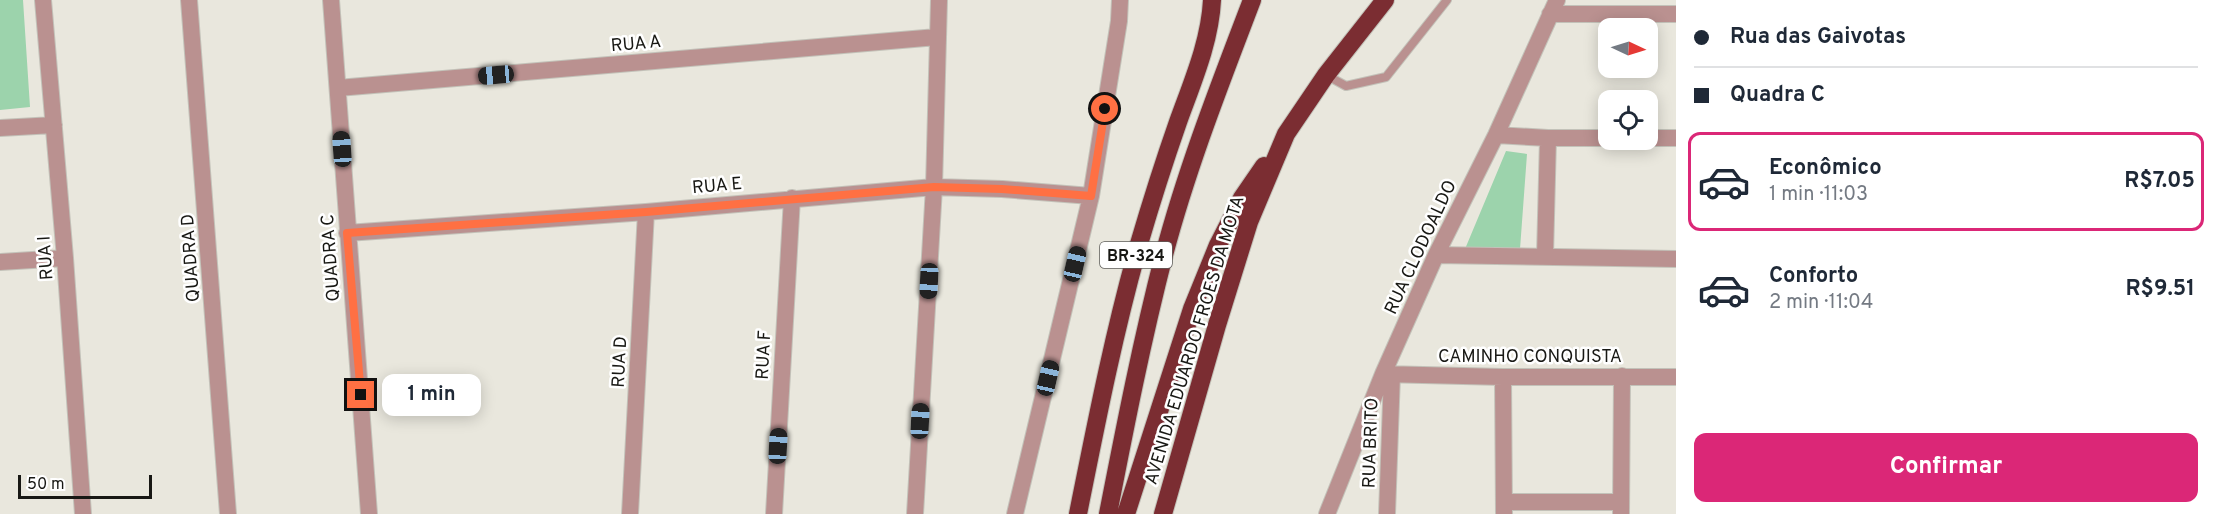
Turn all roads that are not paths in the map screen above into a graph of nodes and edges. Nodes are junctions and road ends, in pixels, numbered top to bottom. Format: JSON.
{"nodes":[{"id":1,"x":43,"y":0,"type":"edge"},
{"id":2,"x":189,"y":0,"type":"edge"},
{"id":3,"x":331,"y":0,"type":"edge"},
{"id":4,"x":939,"y":0,"type":"edge"},
{"id":5,"x":1120,"y":0,"type":"edge"},
{"id":6,"x":1212,"y":0,"type":"edge"},
{"id":7,"x":1252,"y":0,"type":"edge"},
{"id":8,"x":1385,"y":0,"type":"edge"},
{"id":9,"x":1447,"y":0,"type":"edge"},
{"id":10,"x":1553,"y":7,"type":"edge"},
{"id":11,"x":1676,"y":14,"type":"edge"},
{"id":12,"x":937,"y":37,"type":"junction"},
{"id":13,"x":1326,"y":75,"type":"junction"},
{"id":14,"x":338,"y":88,"type":"junction"},
{"id":15,"x":54,"y":124,"type":"junction"},
{"id":16,"x":0,"y":128,"type":"edge"},
{"id":17,"x":1286,"y":134,"type":"junction"},
{"id":18,"x":1496,"y":135,"type":"junction"},
{"id":19,"x":1548,"y":138,"type":"junction"},
{"id":20,"x":1598,"y":138,"type":"edge"},
{"id":21,"x":1658,"y":138,"type":"edge"},
{"id":22,"x":1676,"y":138,"type":"edge"},
{"id":23,"x":934,"y":187,"type":"junction"},
{"id":24,"x":1091,"y":196,"type":"junction"},
{"id":25,"x":792,"y":198,"type":"junction"},
{"id":26,"x":646,"y":212,"type":"junction"},
{"id":27,"x":347,"y":233,"type":"junction"},
{"id":28,"x":1436,"y":255,"type":"junction"},
{"id":29,"x":1545,"y":256,"type":"junction"},
{"id":30,"x":65,"y":258,"type":"junction"},
{"id":31,"x":1676,"y":259,"type":"edge"},
{"id":32,"x":0,"y":262,"type":"edge"},
{"id":33,"x":1388,"y":374,"type":"junction"},
{"id":34,"x":1622,"y":376,"type":"junction"},
{"id":35,"x":1503,"y":377,"type":"junction"},
{"id":36,"x":1676,"y":377,"type":"edge"},
{"id":37,"x":1504,"y":508,"type":"edge"},
{"id":38,"x":1621,"y":508,"type":"edge"},
{"id":39,"x":83,"y":514,"type":"edge"},
{"id":40,"x":228,"y":514,"type":"edge"},
{"id":41,"x":369,"y":514,"type":"edge"},
{"id":42,"x":630,"y":514,"type":"edge"},
{"id":43,"x":774,"y":514,"type":"edge"},
{"id":44,"x":915,"y":514,"type":"edge"},
{"id":45,"x":1015,"y":514,"type":"edge"},
{"id":46,"x":1078,"y":514,"type":"edge"},
{"id":47,"x":1108,"y":514,"type":"edge"},
{"id":48,"x":1126,"y":514,"type":"edge"},
{"id":49,"x":1163,"y":514,"type":"edge"},
{"id":50,"x":1327,"y":514,"type":"edge"},
{"id":51,"x":1387,"y":514,"type":"edge"}],
"edges":[{"from":1,"to":15,"type":"street","name":"RUA I"},
{"from":2,"to":40,"type":"street","name":"QUADRA D"},
{"from":3,"to":14,"type":"street","name":"QUADRA C"},
{"from":4,"to":12,"type":"street"},
{"from":5,"to":24,"type":"street"},
{"from":6,"to":46,"type":"highway","number":"BR-324"},
{"from":7,"to":47,"type":"highway","number":"BR-324"},
{"from":8,"to":13,"type":"highway","name":"AVENIDA EDUARDO FROES DA MOTA"},
{"from":9,"to":13,"type":"lane"},
{"from":10,"to":11,"type":"street"},
{"from":10,"to":18,"type":"street","name":"RUA CLODOALDO"},
{"from":12,"to":14,"type":"street","name":"RUA A"},
{"from":12,"to":23,"type":"street"},
{"from":13,"to":17,"type":"highway","name":"AVENIDA EDUARDO FROES DA MOTA"},
{"from":14,"to":27,"type":"street","name":"QUADRA C"},
{"from":15,"to":16,"type":"street"},
{"from":15,"to":30,"type":"street","name":"RUA I"},
{"from":17,"to":48,"type":"highway"},
{"from":17,"to":49,"type":"highway","name":"AVENIDA EDUARDO FROES DA MOTA"},
{"from":18,"to":19,"type":"street"},
{"from":18,"to":28,"type":"street","name":"RUA CLODOALDO"},
{"from":19,"to":20,"type":"street"},
{"from":19,"to":29,"type":"street"},
{"from":21,"to":22,"type":"street"},
{"from":23,"to":24,"type":"street","name":"RUA E"},
{"from":23,"to":25,"type":"street","name":"RUA E"},
{"from":23,"to":44,"type":"street"},
{"from":24,"to":45,"type":"street"},
{"from":25,"to":26,"type":"street","name":"RUA E"},
{"from":25,"to":43,"type":"street","name":"RUA F"},
{"from":26,"to":27,"type":"street","name":"RUA E"},
{"from":26,"to":42,"type":"street","name":"RUA D"},
{"from":27,"to":41,"type":"street","name":"QUADRA C"},
{"from":28,"to":29,"type":"street"},
{"from":28,"to":33,"type":"street","name":"RUA CLODOALDO"},
{"from":29,"to":31,"type":"street"},
{"from":30,"to":32,"type":"street"},
{"from":30,"to":39,"type":"street","name":"RUA I"},
{"from":33,"to":35,"type":"street","name":"CAMINHO CONQUISTA"},
{"from":33,"to":50,"type":"street","name":"RUA CLODOALDO"},
{"from":33,"to":51,"type":"street","name":"RUA BRITO"},
{"from":34,"to":35,"type":"street","name":"CAMINHO CONQUISTA"},
{"from":34,"to":36,"type":"street","name":"CAMINHO CONQUISTA"},
{"from":34,"to":38,"type":"street"},
{"from":35,"to":37,"type":"street"},
{"from":37,"to":38,"type":"street"}]}
